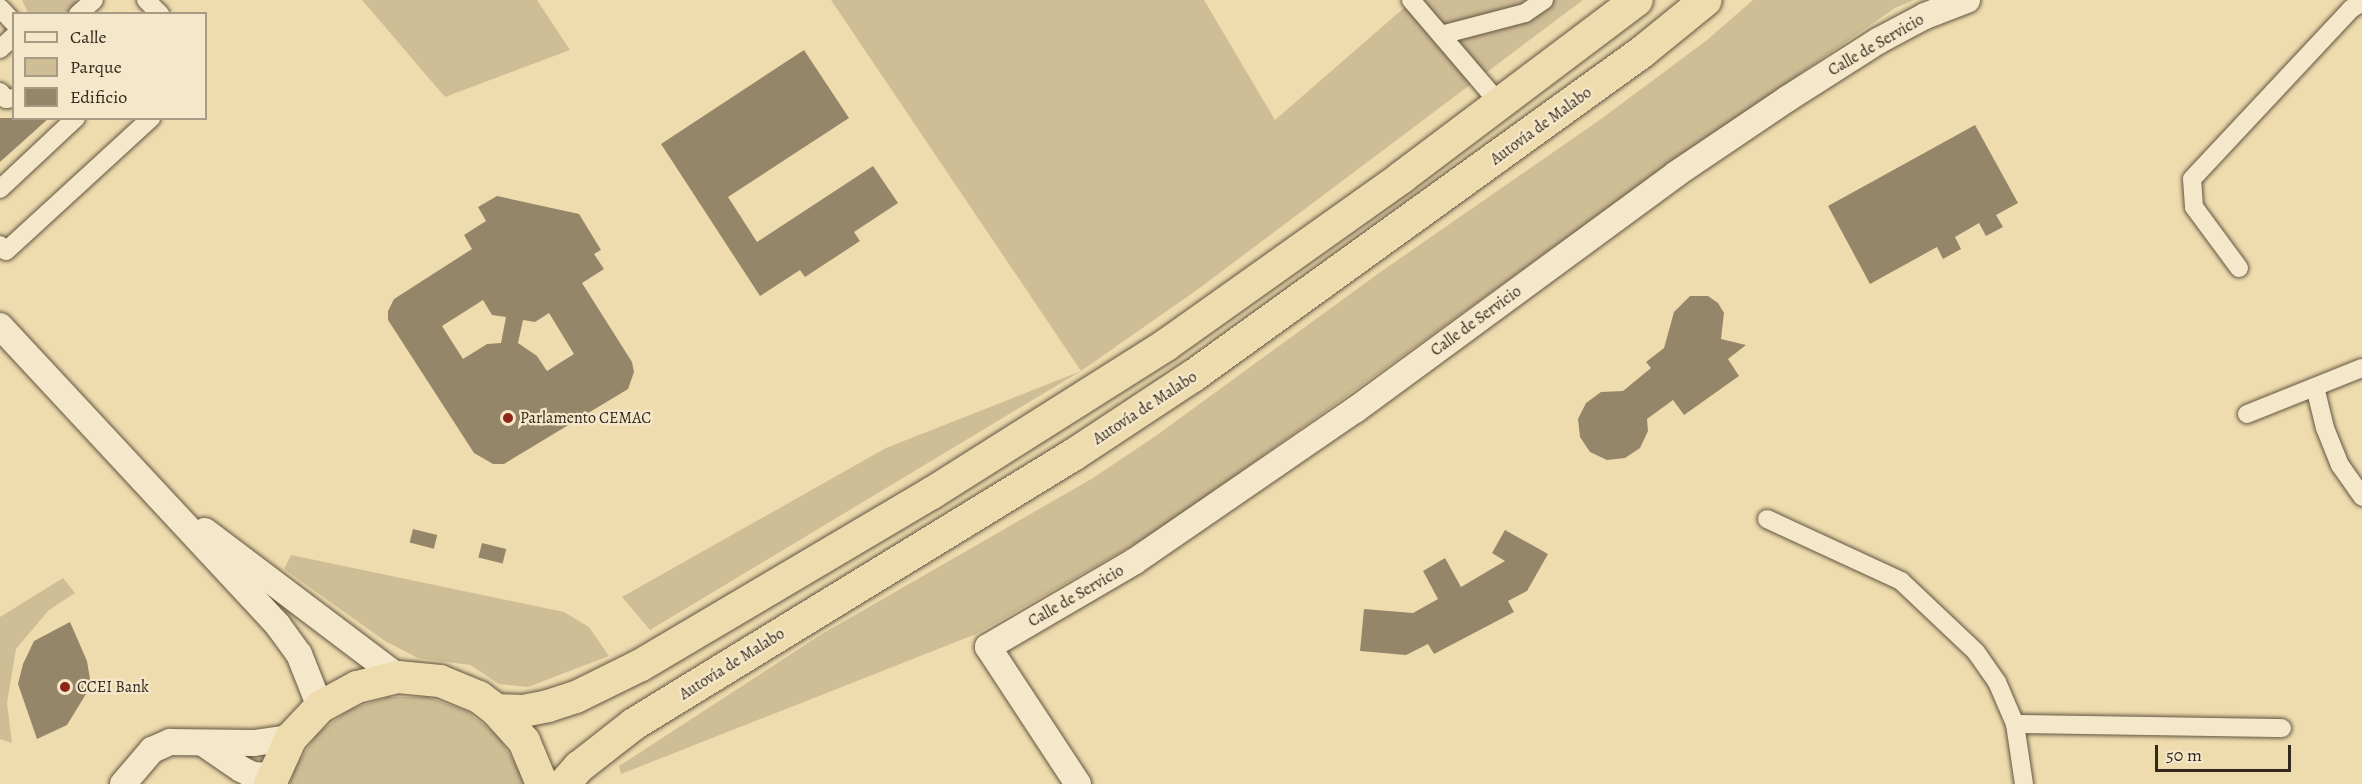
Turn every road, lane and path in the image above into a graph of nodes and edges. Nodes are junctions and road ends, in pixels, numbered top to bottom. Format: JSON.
{"nodes":[{"id":1,"x":94,"y":0,"type":"edge"},
{"id":2,"x":146,"y":0,"type":"edge"},
{"id":3,"x":1411,"y":0,"type":"edge"},
{"id":4,"x":1544,"y":0,"type":"edge"},
{"id":5,"x":1637,"y":0,"type":"edge"},
{"id":6,"x":1706,"y":0,"type":"edge"},
{"id":7,"x":1967,"y":0,"type":"edge"},
{"id":8,"x":2362,"y":2,"type":"edge"},
{"id":9,"x":0,"y":8,"type":"edge"},
{"id":10,"x":80,"y":12,"type":"edge"},
{"id":11,"x":158,"y":12,"type":"edge"},
{"id":12,"x":12,"y":21,"type":"edge"},
{"id":13,"x":1441,"y":35,"type":"junction"},
{"id":14,"x":12,"y":38,"type":"edge"},
{"id":15,"x":0,"y":49,"type":"edge"},
{"id":16,"x":0,"y":92,"type":"edge"},
{"id":17,"x":12,"y":98,"type":"edge"},
{"id":18,"x":1500,"y":104,"type":"junction"},
{"id":19,"x":74,"y":120,"type":"edge"},
{"id":20,"x":149,"y":120,"type":"edge"},
{"id":21,"x":0,"y":189,"type":"edge"},
{"id":22,"x":0,"y":245,"type":"edge"},
{"id":23,"x":2239,"y":268,"type":"dead end"},
{"id":24,"x":0,"y":326,"type":"edge"},
{"id":25,"x":2362,"y":368,"type":"edge"},
{"id":26,"x":2314,"y":387,"type":"junction"},
{"id":27,"x":2247,"y":414,"type":"dead end"},
{"id":28,"x":2362,"y":497,"type":"edge"},
{"id":29,"x":176,"y":514,"type":"junction"},
{"id":30,"x":1767,"y":519,"type":"dead end"},
{"id":31,"x":398,"y":677,"type":"junction"},
{"id":32,"x":320,"y":707,"type":"junction"},
{"id":33,"x":496,"y":710,"type":"junction"},
{"id":34,"x":2015,"y":724,"type":"junction"},
{"id":35,"x":2282,"y":728,"type":"dead end"},
{"id":36,"x":291,"y":738,"type":"junction"},
{"id":37,"x":203,"y":743,"type":"junction"},
{"id":38,"x":271,"y":780,"type":"edge"},
{"id":39,"x":123,"y":784,"type":"edge"},
{"id":40,"x":542,"y":784,"type":"edge"},
{"id":41,"x":564,"y":784,"type":"edge"},
{"id":42,"x":1078,"y":784,"type":"edge"},
{"id":43,"x":2024,"y":784,"type":"edge"}],
"edges":[{"from":1,"to":10,"type":"street"},
{"from":2,"to":11,"type":"street"},
{"from":3,"to":13,"type":"street"},
{"from":4,"to":13,"type":"street"},
{"from":5,"to":18,"type":"highway"},
{"from":6,"to":41,"type":"highway","name":"Autovía de Malabo"},
{"from":7,"to":42,"type":"street","name":"Calle de Servicio"},
{"from":8,"to":23,"type":"street"},
{"from":9,"to":12,"type":"street"},
{"from":13,"to":18,"type":"street"},
{"from":14,"to":15,"type":"street"},
{"from":16,"to":17,"type":"street"},
{"from":18,"to":33,"type":"highway"},
{"from":19,"to":21,"type":"street"},
{"from":20,"to":22,"type":"street"},
{"from":24,"to":29,"type":"street"},
{"from":25,"to":26,"type":"street"},
{"from":26,"to":27,"type":"street"},
{"from":26,"to":28,"type":"street"},
{"from":29,"to":31,"type":"street"},
{"from":29,"to":32,"type":"street"},
{"from":30,"to":34,"type":"street"},
{"from":31,"to":32,"type":"highway"},
{"from":31,"to":33,"type":"highway"},
{"from":32,"to":36,"type":"highway"},
{"from":33,"to":40,"type":"highway"},
{"from":34,"to":35,"type":"street"},
{"from":34,"to":43,"type":"street"},
{"from":36,"to":37,"type":"street"},
{"from":36,"to":38,"type":"highway"},
{"from":37,"to":38,"type":"street"},
{"from":37,"to":39,"type":"street"}]}
